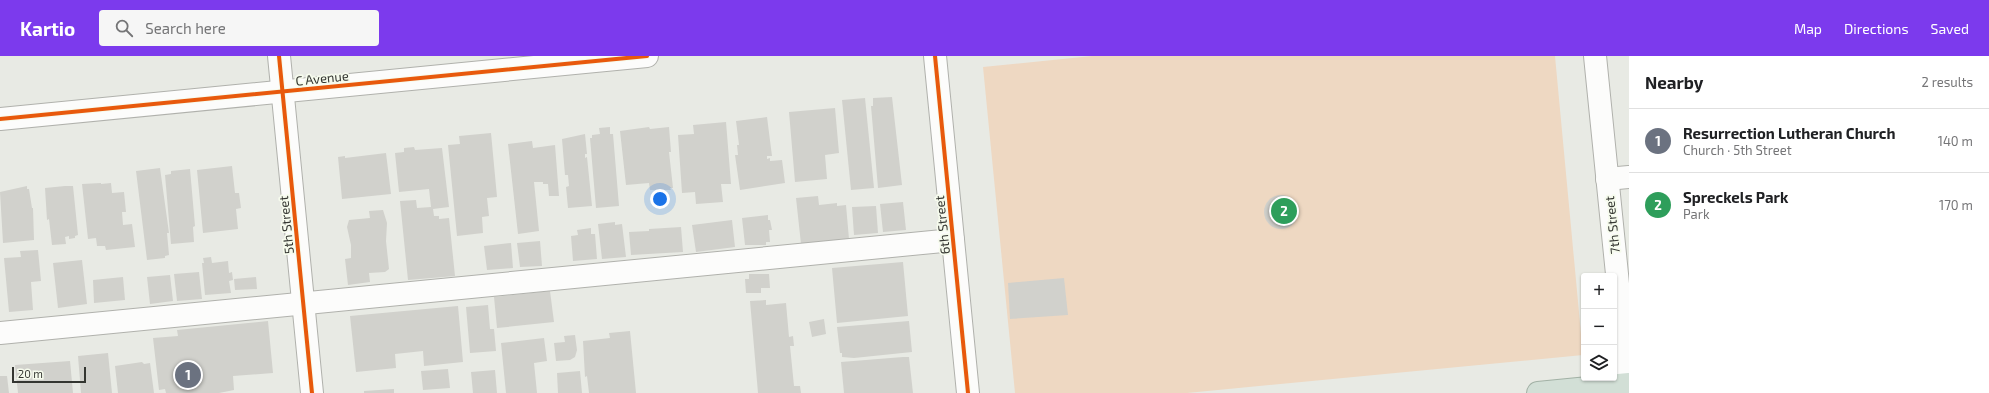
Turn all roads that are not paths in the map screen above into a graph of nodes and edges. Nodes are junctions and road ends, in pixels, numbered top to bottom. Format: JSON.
{"nodes":[{"id":1,"x":279,"y":56,"type":"edge"},
{"id":2,"x":647,"y":56,"type":"edge"},
{"id":3,"x":935,"y":56,"type":"edge"},
{"id":4,"x":1595,"y":56,"type":"edge"},
{"id":5,"x":283,"y":92,"type":"junction"},
{"id":6,"x":0,"y":119,"type":"edge"},
{"id":7,"x":1629,"y":177,"type":"edge"},
{"id":8,"x":1607,"y":179,"type":"junction"},
{"id":9,"x":953,"y":240,"type":"junction"},
{"id":10,"x":303,"y":304,"type":"junction"},
{"id":11,"x":0,"y":333,"type":"edge"},
{"id":12,"x":1628,"y":387,"type":"edge"},
{"id":13,"x":312,"y":393,"type":"edge"},
{"id":14,"x":968,"y":393,"type":"edge"},
{"id":15,"x":1538,"y":393,"type":"edge"}],
"edges":[{"from":1,"to":5,"type":"street","name":"5th Street"},
{"from":2,"to":5,"type":"street","name":"C Avenue"},
{"from":3,"to":9,"type":"street","name":"6th Street"},
{"from":4,"to":8,"type":"street","name":"7th Street"},
{"from":5,"to":6,"type":"street","name":"C Avenue"},
{"from":5,"to":10,"type":"street","name":"5th Street"},
{"from":7,"to":8,"type":"street"},
{"from":8,"to":12,"type":"street","name":"7th Street"},
{"from":9,"to":10,"type":"street"},
{"from":9,"to":14,"type":"street","name":"6th Street"},
{"from":10,"to":11,"type":"street"},
{"from":10,"to":13,"type":"street","name":"5th Street"},
{"from":12,"to":15,"type":"highway"}]}
